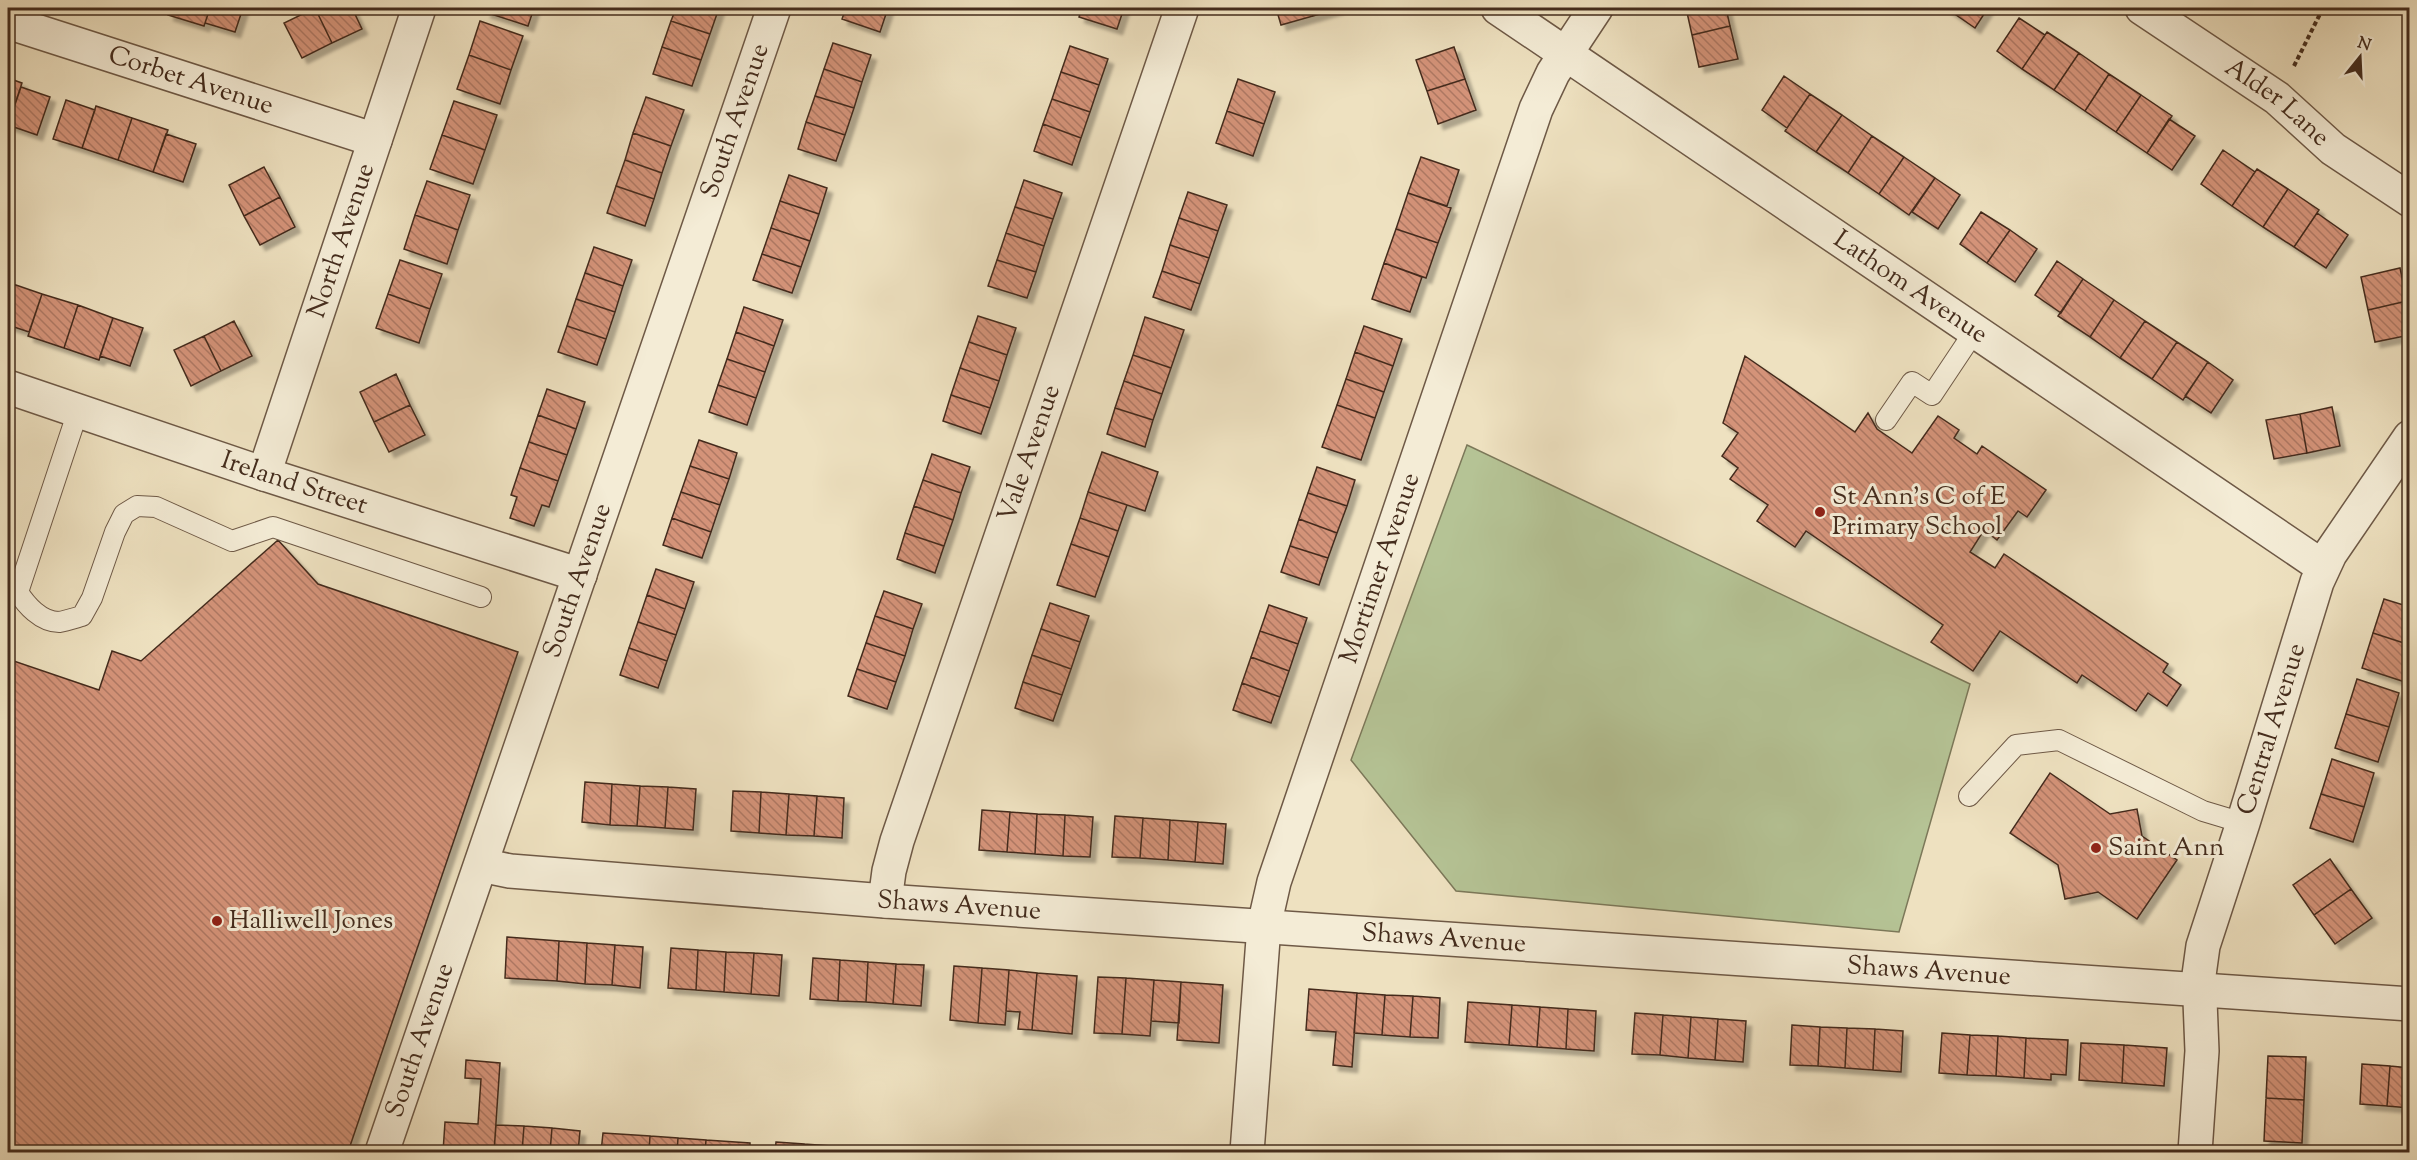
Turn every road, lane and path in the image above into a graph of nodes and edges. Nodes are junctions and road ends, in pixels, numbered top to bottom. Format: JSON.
{"nodes":[{"id":1,"x":419,"y":8,"type":"edge"},
{"id":2,"x":774,"y":8,"type":"edge"},
{"id":3,"x":1182,"y":8,"type":"edge"},
{"id":4,"x":1498,"y":8,"type":"edge"},
{"id":5,"x":1596,"y":8,"type":"edge"},
{"id":6,"x":2142,"y":8,"type":"edge"},
{"id":7,"x":2323,"y":8,"type":"edge"},
{"id":8,"x":8,"y":22,"type":"edge"},
{"id":9,"x":1564,"y":53,"type":"junction"},
{"id":10,"x":2277,"y":98,"type":"junction"},
{"id":11,"x":375,"y":140,"type":"junction"},
{"id":12,"x":2409,"y":200,"type":"edge"},
{"id":13,"x":1974,"y":332,"type":"junction"},
{"id":14,"x":8,"y":387,"type":"edge"},
{"id":15,"x":78,"y":411,"type":"junction"},
{"id":16,"x":1886,"y":420,"type":"dead end"},
{"id":17,"x":2409,"y":437,"type":"edge"},
{"id":18,"x":264,"y":474,"type":"junction"},
{"id":19,"x":2323,"y":567,"type":"junction"},
{"id":20,"x":580,"y":575,"type":"junction"},
{"id":21,"x":481,"y":597,"type":"dead end"},
{"id":22,"x":1969,"y":796,"type":"dead end"},
{"id":23,"x":2243,"y":823,"type":"junction"},
{"id":24,"x":481,"y":865,"type":"junction"},
{"id":25,"x":885,"y":902,"type":"junction"},
{"id":26,"x":1264,"y":926,"type":"junction"},
{"id":27,"x":2200,"y":990,"type":"junction"},
{"id":28,"x":2409,"y":1004,"type":"edge"},
{"id":29,"x":382,"y":1152,"type":"edge"},
{"id":30,"x":1247,"y":1152,"type":"edge"},
{"id":31,"x":2195,"y":1152,"type":"edge"}],
"edges":[{"from":1,"to":11,"type":"street","name":"North Avenue"},
{"from":2,"to":20,"type":"street","name":"South Avenue"},
{"from":3,"to":25,"type":"street","name":"Vale Avenue"},
{"from":4,"to":9,"type":"street","name":"Lathom Avenue"},
{"from":5,"to":9,"type":"street","name":"Mortimer Avenue"},
{"from":6,"to":10,"type":"street","name":"Alder Lane"},
{"from":7,"to":10,"type":"path"},
{"from":8,"to":11,"type":"street","name":"Corbet Avenue"},
{"from":9,"to":13,"type":"street","name":"Lathom Avenue"},
{"from":9,"to":26,"type":"street","name":"Mortimer Avenue"},
{"from":10,"to":12,"type":"street","name":"Alder Lane"},
{"from":11,"to":18,"type":"street","name":"North Avenue"},
{"from":13,"to":16,"type":"lane"},
{"from":13,"to":19,"type":"street","name":"Lathom Avenue"},
{"from":14,"to":15,"type":"street","name":"Ireland Street"},
{"from":15,"to":18,"type":"street","name":"Ireland Street"},
{"from":15,"to":21,"type":"lane"},
{"from":17,"to":19,"type":"street","name":"Central Avenue"},
{"from":18,"to":20,"type":"street","name":"Ireland Street"},
{"from":19,"to":23,"type":"street","name":"Central Avenue"},
{"from":20,"to":24,"type":"street","name":"South Avenue"},
{"from":22,"to":23,"type":"lane"},
{"from":23,"to":27,"type":"street","name":"Central Avenue"},
{"from":24,"to":25,"type":"street","name":"Shaws Avenue"},
{"from":24,"to":29,"type":"street","name":"South Avenue"},
{"from":25,"to":26,"type":"street","name":"Shaws Avenue"},
{"from":26,"to":27,"type":"street","name":"Shaws Avenue"},
{"from":26,"to":30,"type":"street","name":"Mortimer Avenue"},
{"from":27,"to":28,"type":"street","name":"Shaws Avenue"},
{"from":27,"to":31,"type":"street","name":"Central Avenue"}]}
